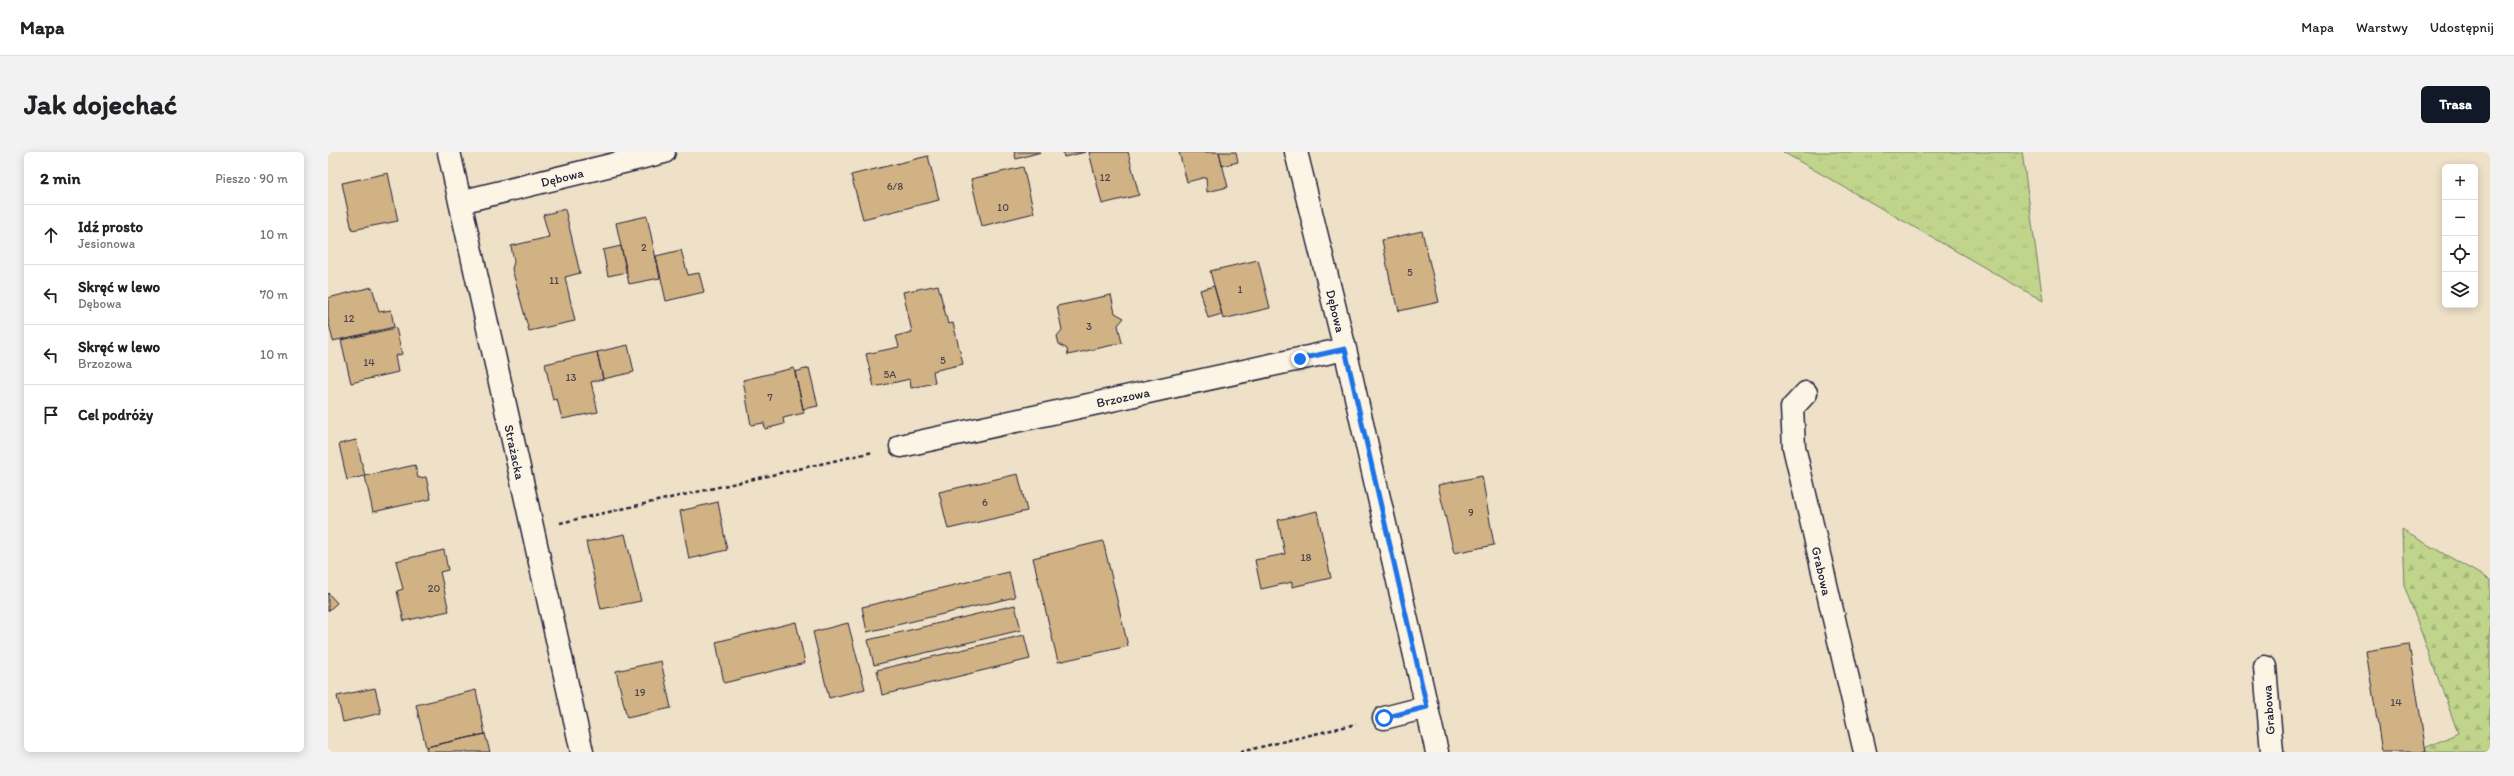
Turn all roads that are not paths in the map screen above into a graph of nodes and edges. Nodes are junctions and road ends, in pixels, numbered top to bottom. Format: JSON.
{"nodes":[{"id":1,"x":449,"y":152,"type":"edge"},
{"id":2,"x":664,"y":152,"type":"edge"},
{"id":3,"x":1296,"y":152,"type":"edge"},
{"id":4,"x":460,"y":202,"type":"junction"},
{"id":5,"x":1345,"y":349,"type":"junction"},
{"id":6,"x":1806,"y":393,"type":"dead end"},
{"id":7,"x":901,"y":446,"type":"road end"},
{"id":8,"x":2265,"y":667,"type":"dead end"},
{"id":9,"x":1427,"y":707,"type":"junction"},
{"id":10,"x":1384,"y":718,"type":"road end"},
{"id":11,"x":582,"y":752,"type":"edge"},
{"id":12,"x":1437,"y":752,"type":"edge"},
{"id":13,"x":1865,"y":752,"type":"edge"},
{"id":14,"x":2272,"y":752,"type":"edge"}],
"edges":[{"from":1,"to":4,"type":"street","name":"Strażacka"},
{"from":2,"to":4,"type":"street","name":"Dębowa"},
{"from":3,"to":5,"type":"street","name":"Dębowa"},
{"from":4,"to":11,"type":"street","name":"Strażacka"},
{"from":5,"to":7,"type":"street","name":"Brzozowa"},
{"from":5,"to":9,"type":"street","name":"Dębowa"},
{"from":6,"to":13,"type":"street","name":"Grabowa"},
{"from":8,"to":14,"type":"street","name":"Grabowa"},
{"from":9,"to":10,"type":"street"},
{"from":9,"to":12,"type":"street","name":"Dębowa"}]}
